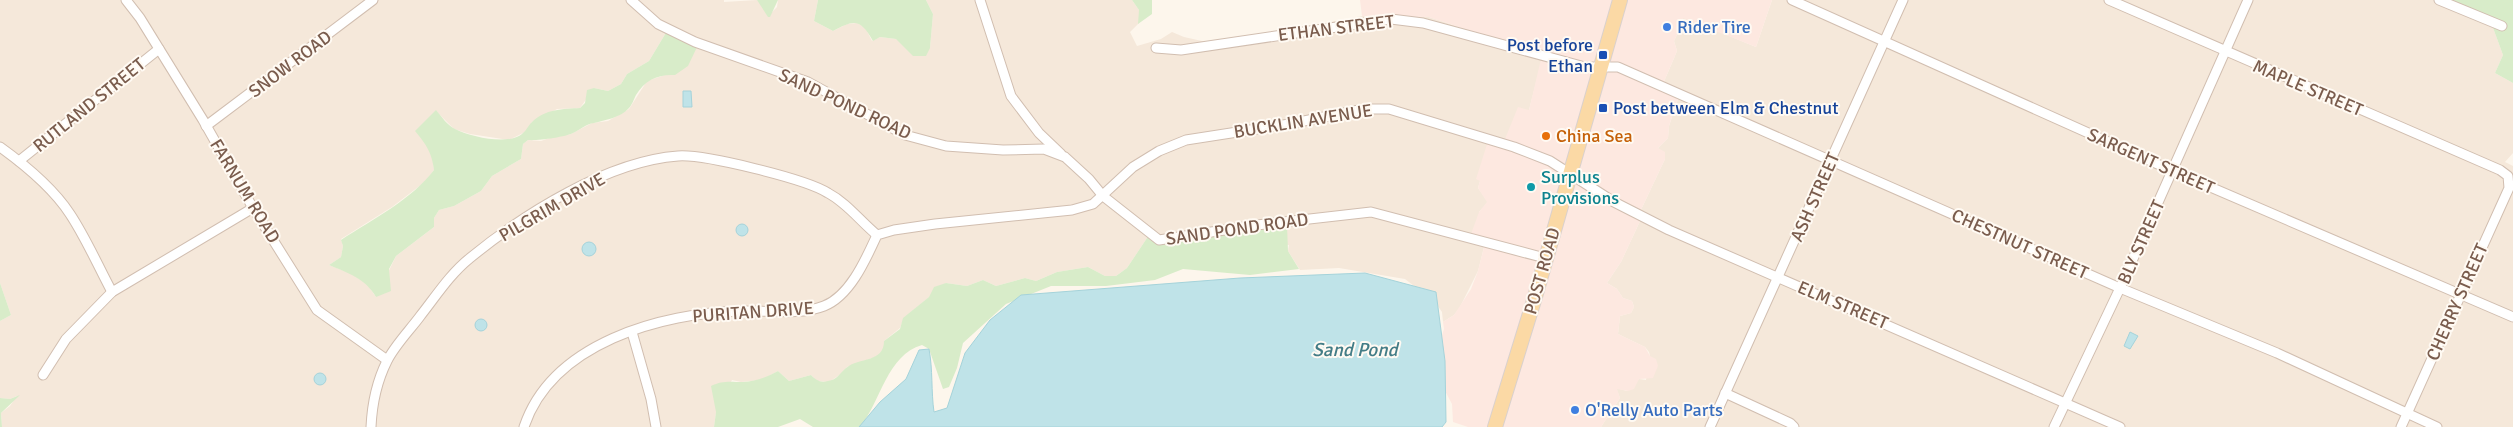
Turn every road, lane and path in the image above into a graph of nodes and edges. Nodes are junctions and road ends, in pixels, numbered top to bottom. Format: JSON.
{"nodes":[{"id":1,"x":126,"y":0,"type":"edge"},
{"id":2,"x":373,"y":0,"type":"edge"},
{"id":3,"x":631,"y":0,"type":"edge"},
{"id":4,"x":980,"y":0,"type":"edge"},
{"id":5,"x":1620,"y":0,"type":"edge"},
{"id":6,"x":1792,"y":0,"type":"edge"},
{"id":7,"x":1903,"y":0,"type":"edge"},
{"id":8,"x":2109,"y":0,"type":"edge"},
{"id":9,"x":2248,"y":0,"type":"edge"},
{"id":10,"x":2439,"y":0,"type":"edge"},
{"id":11,"x":2502,"y":26,"type":"dead end"},
{"id":12,"x":1884,"y":42,"type":"junction"},
{"id":13,"x":1156,"y":48,"type":"dead end"},
{"id":14,"x":159,"y":49,"type":"junction"},
{"id":15,"x":2225,"y":52,"type":"junction"},
{"id":16,"x":1601,"y":67,"type":"junction"},
{"id":17,"x":206,"y":126,"type":"junction"},
{"id":18,"x":0,"y":147,"type":"edge"},
{"id":19,"x":1065,"y":157,"type":"junction"},
{"id":20,"x":19,"y":161,"type":"junction"},
{"id":21,"x":1832,"y":162,"type":"junction"},
{"id":22,"x":2173,"y":171,"type":"junction"},
{"id":23,"x":1571,"y":174,"type":"junction"},
{"id":24,"x":2508,"y":176,"type":"joint"},
{"id":25,"x":1103,"y":196,"type":"junction"},
{"id":26,"x":253,"y":208,"type":"junction"},
{"id":27,"x":877,"y":235,"type":"junction"},
{"id":28,"x":1545,"y":258,"type":"junction"},
{"id":29,"x":1779,"y":278,"type":"junction"},
{"id":30,"x":2120,"y":288,"type":"junction"},
{"id":31,"x":112,"y":292,"type":"junction"},
{"id":32,"x":2461,"y":294,"type":"junction"},
{"id":33,"x":2513,"y":317,"type":"edge"},
{"id":34,"x":632,"y":332,"type":"junction"},
{"id":35,"x":387,"y":360,"type":"junction"},
{"id":36,"x":44,"y":375,"type":"dead end"},
{"id":37,"x":1725,"y":393,"type":"junction"},
{"id":38,"x":2065,"y":402,"type":"junction"},
{"id":39,"x":2407,"y":413,"type":"junction"},
{"id":40,"x":371,"y":427,"type":"edge"},
{"id":41,"x":524,"y":427,"type":"edge"},
{"id":42,"x":656,"y":427,"type":"edge"},
{"id":43,"x":1495,"y":427,"type":"edge"},
{"id":44,"x":1710,"y":427,"type":"edge"},
{"id":45,"x":1794,"y":427,"type":"edge"},
{"id":46,"x":2054,"y":427,"type":"edge"},
{"id":47,"x":2120,"y":427,"type":"edge"},
{"id":48,"x":2401,"y":427,"type":"edge"},
{"id":49,"x":2437,"y":427,"type":"edge"}],
"edges":[{"from":1,"to":14,"type":"street","name":"FARNUM ROAD"},
{"from":2,"to":17,"type":"street","name":"SNOW ROAD"},
{"from":3,"to":19,"type":"street","name":"SAND POND ROAD"},
{"from":4,"to":19,"type":"street"},
{"from":5,"to":16,"type":"main road","name":"POST ROAD"},
{"from":6,"to":12,"type":"street","name":"SARGENT STREET"},
{"from":7,"to":12,"type":"street","name":"ASH STREET"},
{"from":8,"to":15,"type":"street","name":"MAPLE STREET"},
{"from":9,"to":15,"type":"street","name":"BLY STREET"},
{"from":10,"to":11,"type":"street"},
{"from":12,"to":21,"type":"street","name":"ASH STREET"},
{"from":12,"to":22,"type":"street","name":"SARGENT STREET"},
{"from":13,"to":16,"type":"street","name":"ETHAN STREET"},
{"from":14,"to":17,"type":"street","name":"FARNUM ROAD"},
{"from":14,"to":20,"type":"street","name":"RUTLAND STREET"},
{"from":15,"to":22,"type":"street","name":"BLY STREET"},
{"from":15,"to":24,"type":"street","name":"MAPLE STREET"},
{"from":16,"to":21,"type":"street","name":"CHESTNUT STREET"},
{"from":16,"to":23,"type":"main road","name":"POST ROAD"},
{"from":17,"to":26,"type":"street","name":"FARNUM ROAD"},
{"from":18,"to":20,"type":"street"},
{"from":19,"to":25,"type":"street","name":"SAND POND ROAD"},
{"from":20,"to":31,"type":"street"},
{"from":21,"to":29,"type":"street","name":"ASH STREET"},
{"from":21,"to":30,"type":"street","name":"CHESTNUT STREET"},
{"from":22,"to":30,"type":"street","name":"BLY STREET"},
{"from":22,"to":32,"type":"street","name":"SARGENT STREET"},
{"from":23,"to":25,"type":"street","name":"BUCKLIN AVENUE"},
{"from":23,"to":28,"type":"main road","name":"POST ROAD"},
{"from":23,"to":29,"type":"street","name":"ELM STREET"},
{"from":24,"to":32,"type":"street","name":"CHERRY STREET"},
{"from":25,"to":27,"type":"street"},
{"from":25,"to":28,"type":"street","name":"SAND POND ROAD"},
{"from":26,"to":31,"type":"street"},
{"from":26,"to":35,"type":"street","name":"FARNUM ROAD"},
{"from":27,"to":34,"type":"street","name":"PURITAN DRIVE"},
{"from":27,"to":35,"type":"street","name":"PILGRIM DRIVE"},
{"from":28,"to":43,"type":"main road","name":"POST ROAD"},
{"from":29,"to":37,"type":"street","name":"ASH STREET"},
{"from":29,"to":38,"type":"street","name":"ELM STREET"},
{"from":30,"to":38,"type":"street","name":"BLY STREET"},
{"from":30,"to":39,"type":"street","name":"CHESTNUT STREET"},
{"from":31,"to":36,"type":"street"},
{"from":32,"to":33,"type":"street","name":"SARGENT STREET"},
{"from":32,"to":39,"type":"street","name":"CHERRY STREET"},
{"from":34,"to":41,"type":"street","name":"PURITAN DRIVE"},
{"from":34,"to":42,"type":"street"},
{"from":35,"to":40,"type":"street","name":"PILGRIM DRIVE"},
{"from":37,"to":44,"type":"street","name":"ASH STREET"},
{"from":37,"to":45,"type":"street"},
{"from":38,"to":46,"type":"street","name":"BLY STREET"},
{"from":38,"to":47,"type":"street","name":"ELM STREET"},
{"from":39,"to":48,"type":"street","name":"CHERRY STREET"},
{"from":39,"to":49,"type":"street","name":"CHESTNUT STREET"}]}
